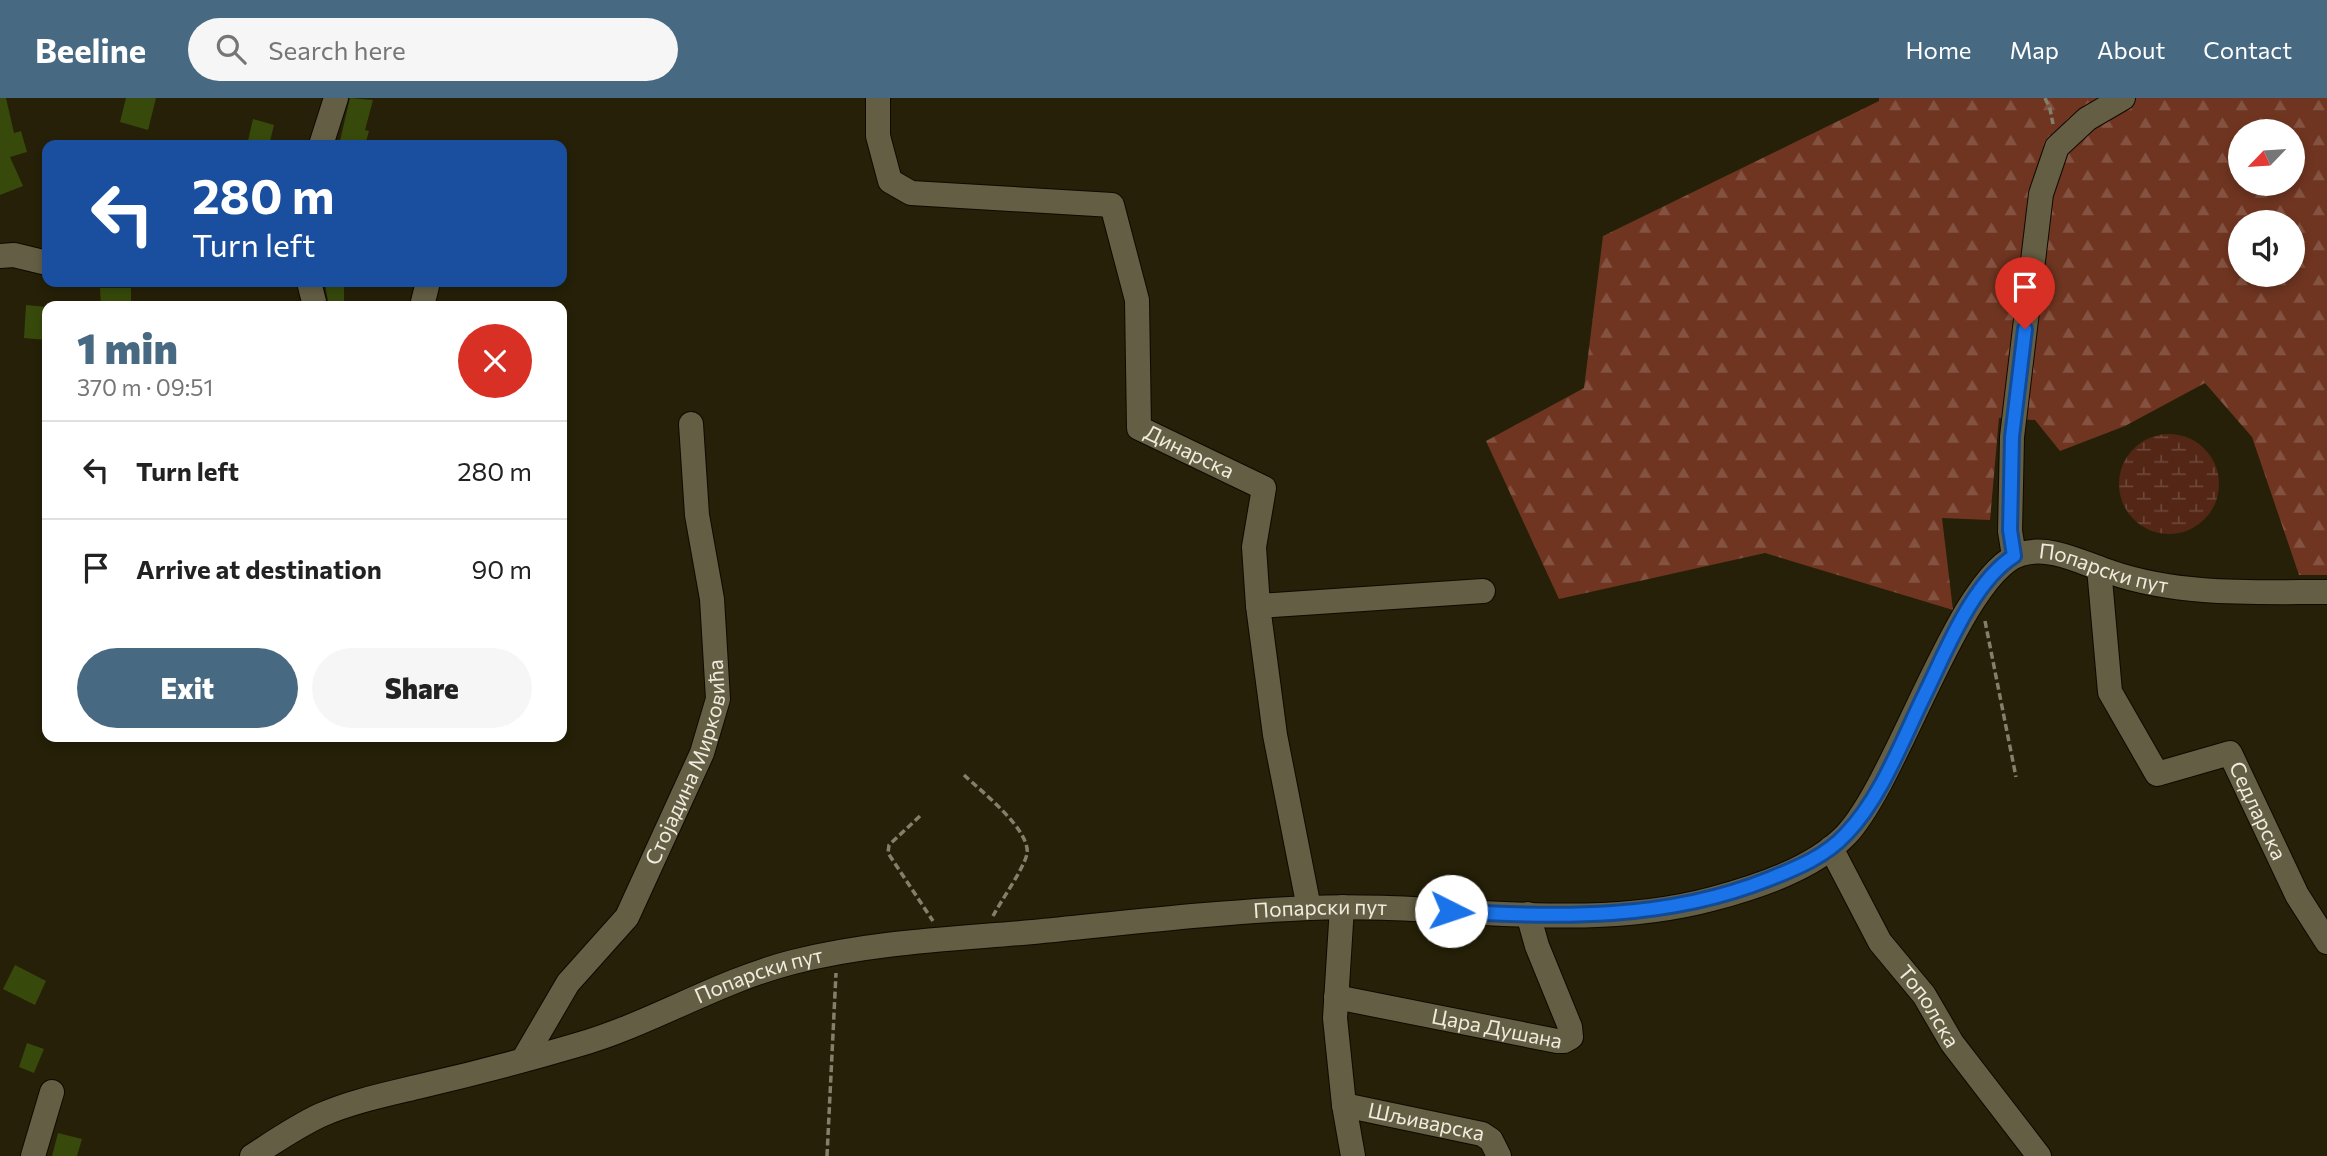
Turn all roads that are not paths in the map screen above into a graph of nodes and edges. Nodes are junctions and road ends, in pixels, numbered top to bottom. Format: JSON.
{"nodes":[{"id":1,"x":336,"y":98,"type":"edge"},
{"id":2,"x":878,"y":98,"type":"edge"},
{"id":3,"x":2123,"y":98,"type":"edge"},
{"id":4,"x":323,"y":140,"type":"edge"},
{"id":5,"x":0,"y":256,"type":"edge"},
{"id":6,"x":42,"y":262,"type":"edge"},
{"id":7,"x":691,"y":424,"type":"dead end"},
{"id":8,"x":2014,"y":556,"type":"junction"},
{"id":9,"x":2099,"y":568,"type":"junction"},
{"id":10,"x":1483,"y":591,"type":"dead end"},
{"id":11,"x":2327,"y":592,"type":"edge"},
{"id":12,"x":1258,"y":606,"type":"junction"},
{"id":13,"x":1831,"y":848,"type":"junction"},
{"id":14,"x":1342,"y":907,"type":"junction"},
{"id":15,"x":1309,"y":908,"type":"junction"},
{"id":16,"x":1528,"y":914,"type":"junction"},
{"id":17,"x":2327,"y":942,"type":"edge"},
{"id":18,"x":1336,"y":997,"type":"junction"},
{"id":19,"x":523,"y":1060,"type":"junction"},
{"id":20,"x":52,"y":1092,"type":"dead end"},
{"id":21,"x":1344,"y":1105,"type":"junction"},
{"id":22,"x":33,"y":1156,"type":"edge"},
{"id":23,"x":251,"y":1156,"type":"edge"},
{"id":24,"x":1353,"y":1156,"type":"edge"},
{"id":25,"x":1499,"y":1156,"type":"edge"},
{"id":26,"x":2039,"y":1156,"type":"edge"}],
"edges":[{"from":1,"to":4,"type":"street"},
{"from":2,"to":12,"type":"street","name":"Динарска"},
{"from":3,"to":8,"type":"street"},
{"from":5,"to":6,"type":"street"},
{"from":7,"to":19,"type":"street","name":"Стојадина Мирковића"},
{"from":8,"to":9,"type":"street","name":"Попарски пут"},
{"from":8,"to":13,"type":"street","name":"Попарски пут"},
{"from":9,"to":11,"type":"street","name":"Попарски пут"},
{"from":9,"to":17,"type":"street","name":"Седларска"},
{"from":10,"to":12,"type":"street"},
{"from":12,"to":15,"type":"street","name":"Динарска"},
{"from":13,"to":16,"type":"street","name":"Попарски пут"},
{"from":13,"to":26,"type":"street","name":"Тополска"},
{"from":14,"to":15,"type":"street","name":"Попарски пут"},
{"from":14,"to":16,"type":"street","name":"Попарски пут"},
{"from":14,"to":18,"type":"street"},
{"from":15,"to":19,"type":"street","name":"Попарски пут"},
{"from":16,"to":18,"type":"street","name":"Цара Душана"},
{"from":18,"to":21,"type":"street"},
{"from":19,"to":23,"type":"street","name":"Попарски пут"},
{"from":20,"to":22,"type":"street"},
{"from":21,"to":24,"type":"street"},
{"from":21,"to":25,"type":"street","name":"Шљиварска"}]}
